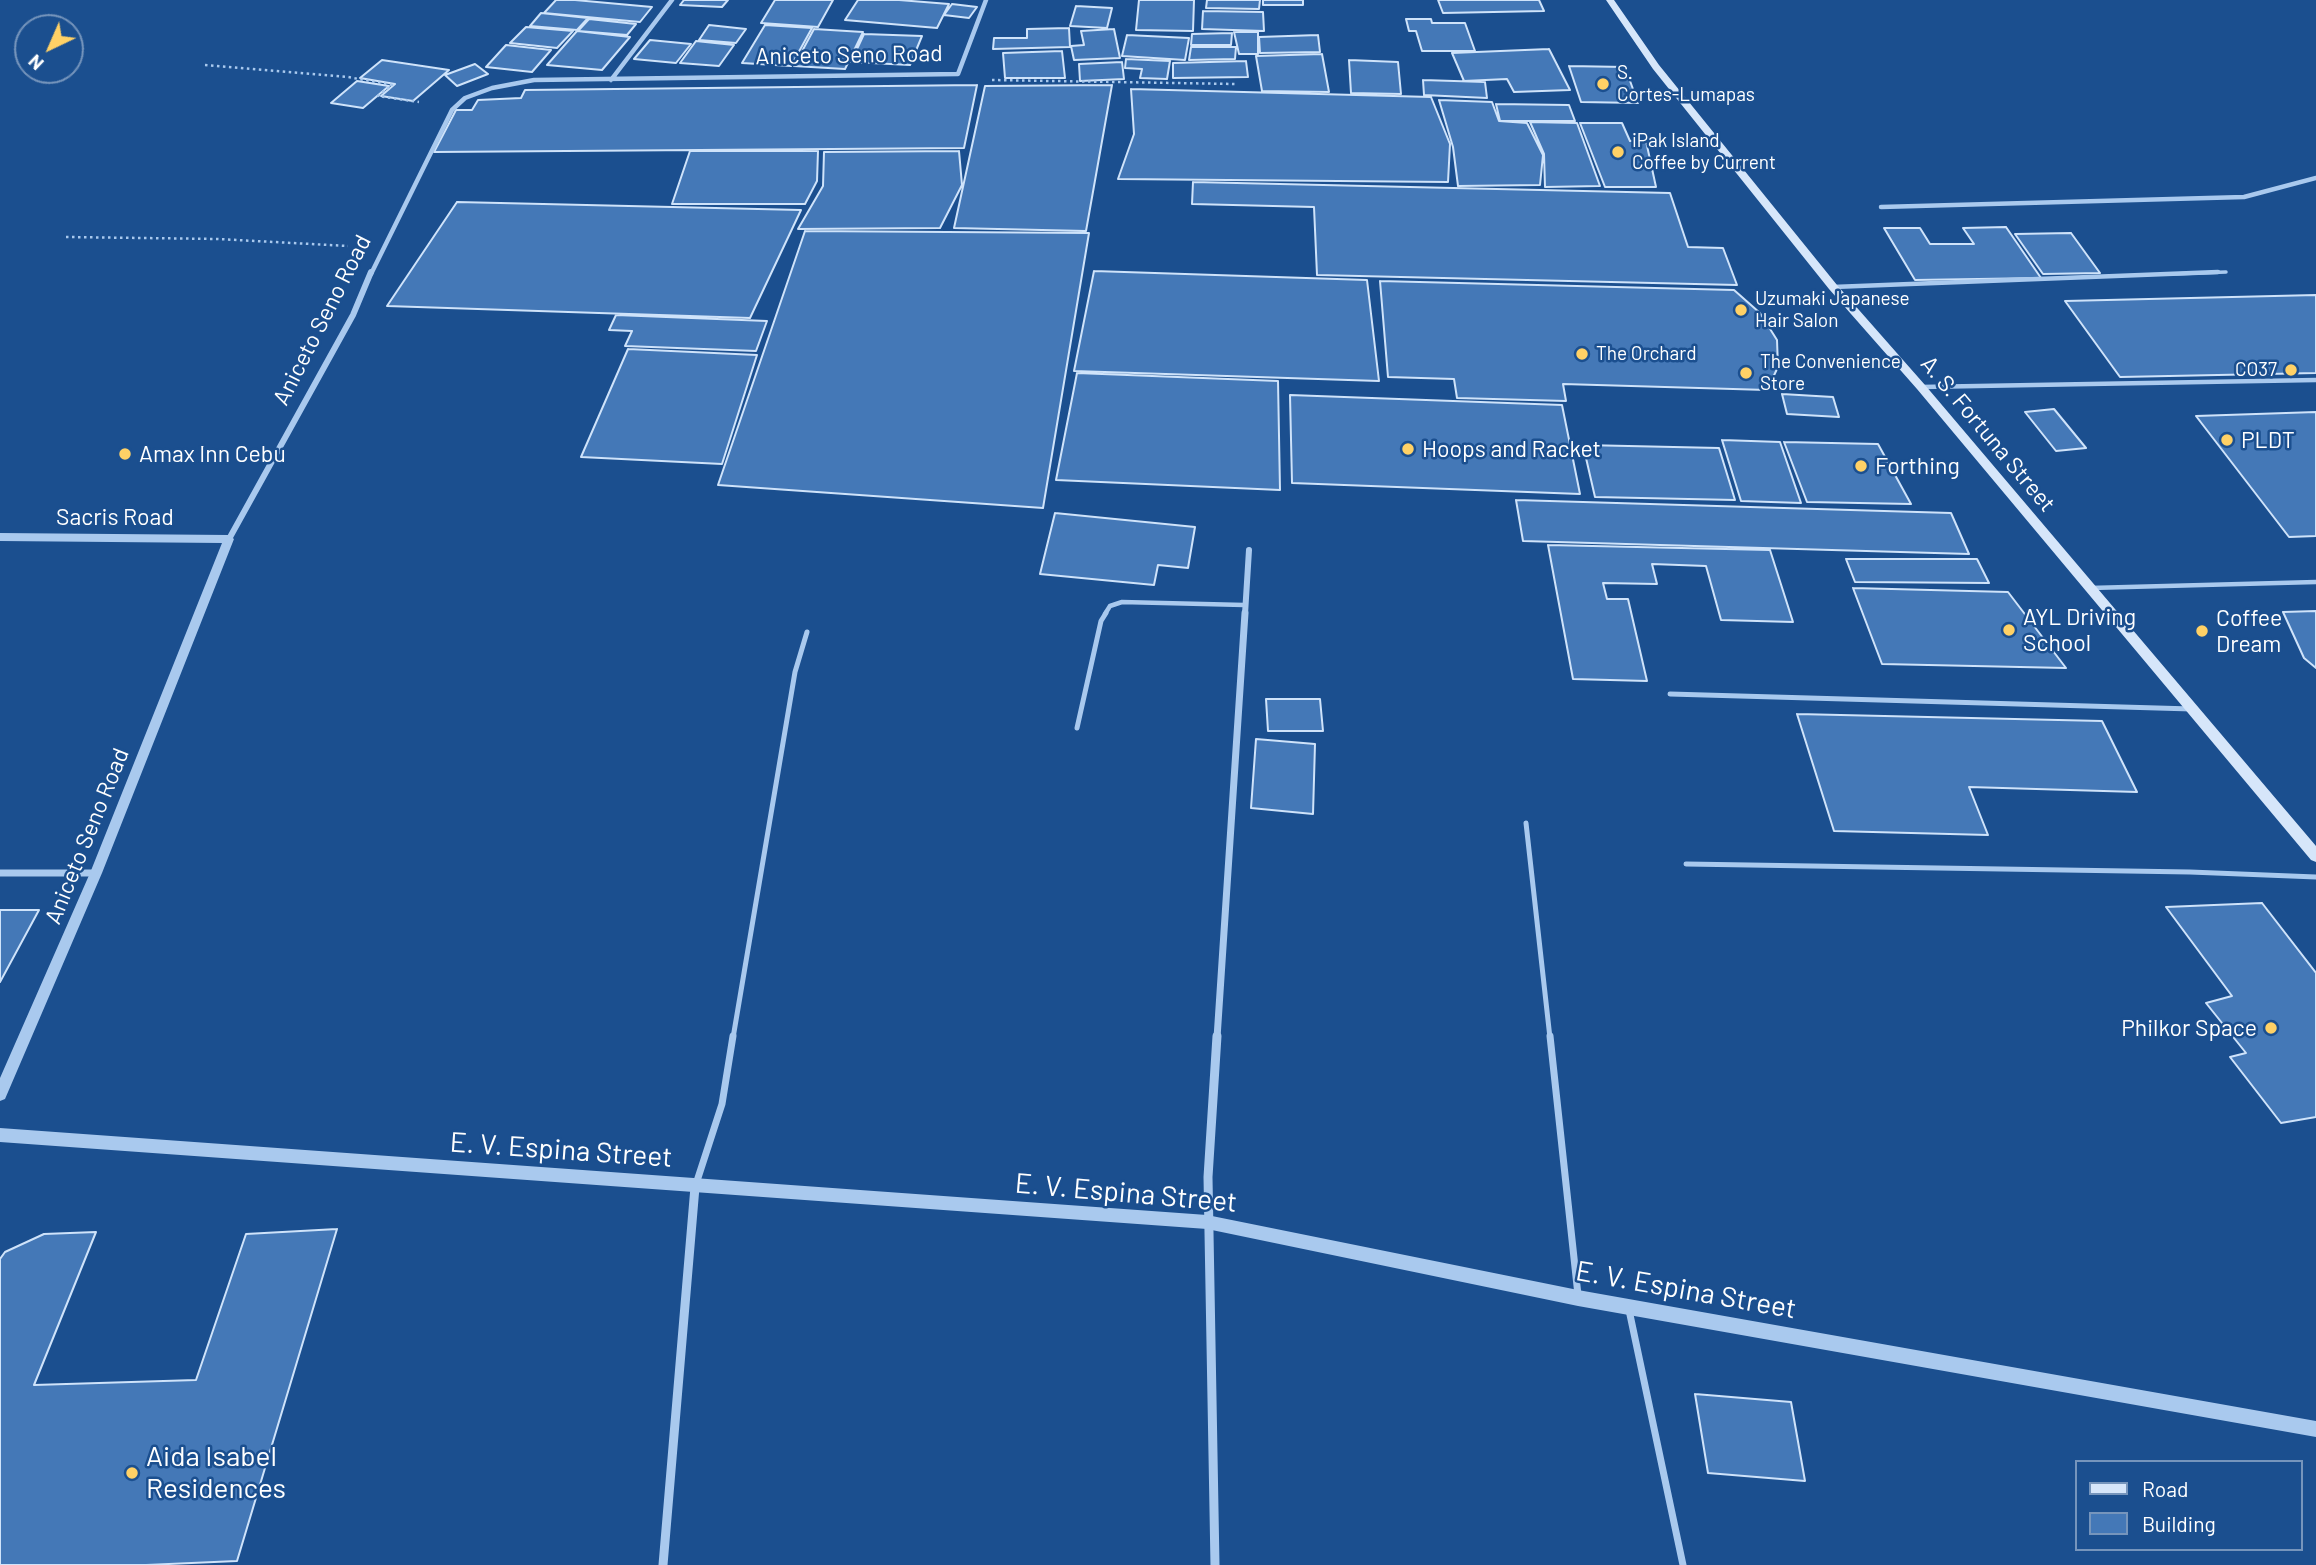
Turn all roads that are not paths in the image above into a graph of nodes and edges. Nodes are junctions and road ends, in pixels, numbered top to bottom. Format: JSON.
{"nodes":[{"id":1,"x":672,"y":0,"type":"edge"},
{"id":2,"x":986,"y":0,"type":"edge"},
{"id":3,"x":1610,"y":0,"type":"edge"},
{"id":4,"x":611,"y":80,"type":"junction"},
{"id":5,"x":2316,"y":178,"type":"edge"},
{"id":6,"x":1881,"y":207,"type":"dead end"},
{"id":7,"x":2226,"y":272,"type":"dead end"},
{"id":8,"x":1833,"y":287,"type":"junction"},
{"id":9,"x":2316,"y":380,"type":"edge"},
{"id":10,"x":1921,"y":387,"type":"junction"},
{"id":11,"x":0,"y":537,"type":"edge"},
{"id":12,"x":229,"y":539,"type":"junction"},
{"id":13,"x":1249,"y":550,"type":"dead end"},
{"id":14,"x":2316,"y":582,"type":"edge"},
{"id":15,"x":2090,"y":588,"type":"junction"},
{"id":16,"x":1244,"y":605,"type":"junction"},
{"id":17,"x":807,"y":632,"type":"dead end"},
{"id":18,"x":1670,"y":694,"type":"dead end"},
{"id":19,"x":2193,"y":709,"type":"junction"},
{"id":20,"x":1077,"y":728,"type":"dead end"},
{"id":21,"x":1526,"y":823,"type":"dead end"},
{"id":22,"x":2310,"y":842,"type":"edge"},
{"id":23,"x":2316,"y":856,"type":"edge"},
{"id":24,"x":1686,"y":864,"type":"dead end"},
{"id":25,"x":0,"y":873,"type":"edge"},
{"id":26,"x":96,"y":873,"type":"junction"},
{"id":27,"x":2316,"y":877,"type":"edge"},
{"id":28,"x":0,"y":1094,"type":"edge"},
{"id":29,"x":0,"y":1135,"type":"edge"},
{"id":30,"x":695,"y":1187,"type":"junction"},
{"id":31,"x":1207,"y":1222,"type":"junction"},
{"id":32,"x":1578,"y":1298,"type":"junction"},
{"id":33,"x":1629,"y":1307,"type":"junction"},
{"id":34,"x":2316,"y":1429,"type":"edge"},
{"id":35,"x":663,"y":1565,"type":"edge"},
{"id":36,"x":1215,"y":1565,"type":"edge"},
{"id":37,"x":1683,"y":1565,"type":"edge"}],
"edges":[{"from":1,"to":4,"type":"street"},
{"from":2,"to":4,"type":"street","name":"Aniceto Seno Road"},
{"from":3,"to":8,"type":"main road","name":"A. S. Fortuna Street"},
{"from":4,"to":12,"type":"street","name":"Aniceto Seno Road"},
{"from":5,"to":6,"type":"street"},
{"from":7,"to":8,"type":"lane"},
{"from":8,"to":10,"type":"main road","name":"A. S. Fortuna Street"},
{"from":9,"to":10,"type":"lane"},
{"from":10,"to":15,"type":"main road","name":"A. S. Fortuna Street"},
{"from":11,"to":12,"type":"street","name":"Sacris Road"},
{"from":12,"to":26,"type":"street","name":"Aniceto Seno Road"},
{"from":13,"to":16,"type":"street"},
{"from":14,"to":15,"type":"lane"},
{"from":15,"to":19,"type":"main road","name":"A. S. Fortuna Street"},
{"from":16,"to":20,"type":"lane"},
{"from":16,"to":31,"type":"street"},
{"from":17,"to":30,"type":"lane"},
{"from":18,"to":19,"type":"lane"},
{"from":19,"to":22,"type":"main road","name":"A. S. Fortuna Street"},
{"from":21,"to":32,"type":"lane"},
{"from":22,"to":23,"type":"main road","name":"A. S. Fortuna Street"},
{"from":24,"to":27,"type":"lane"},
{"from":25,"to":26,"type":"street"},
{"from":26,"to":28,"type":"street","name":"Aniceto Seno Road"},
{"from":29,"to":30,"type":"street","name":"E. V. Espina Street"},
{"from":30,"to":31,"type":"street","name":"E. V. Espina Street"},
{"from":30,"to":35,"type":"street"},
{"from":31,"to":32,"type":"street","name":"E. V. Espina Street"},
{"from":31,"to":36,"type":"street"},
{"from":32,"to":33,"type":"street","name":"E. V. Espina Street"},
{"from":33,"to":34,"type":"street","name":"E. V. Espina Street"},
{"from":33,"to":37,"type":"lane"}]}
